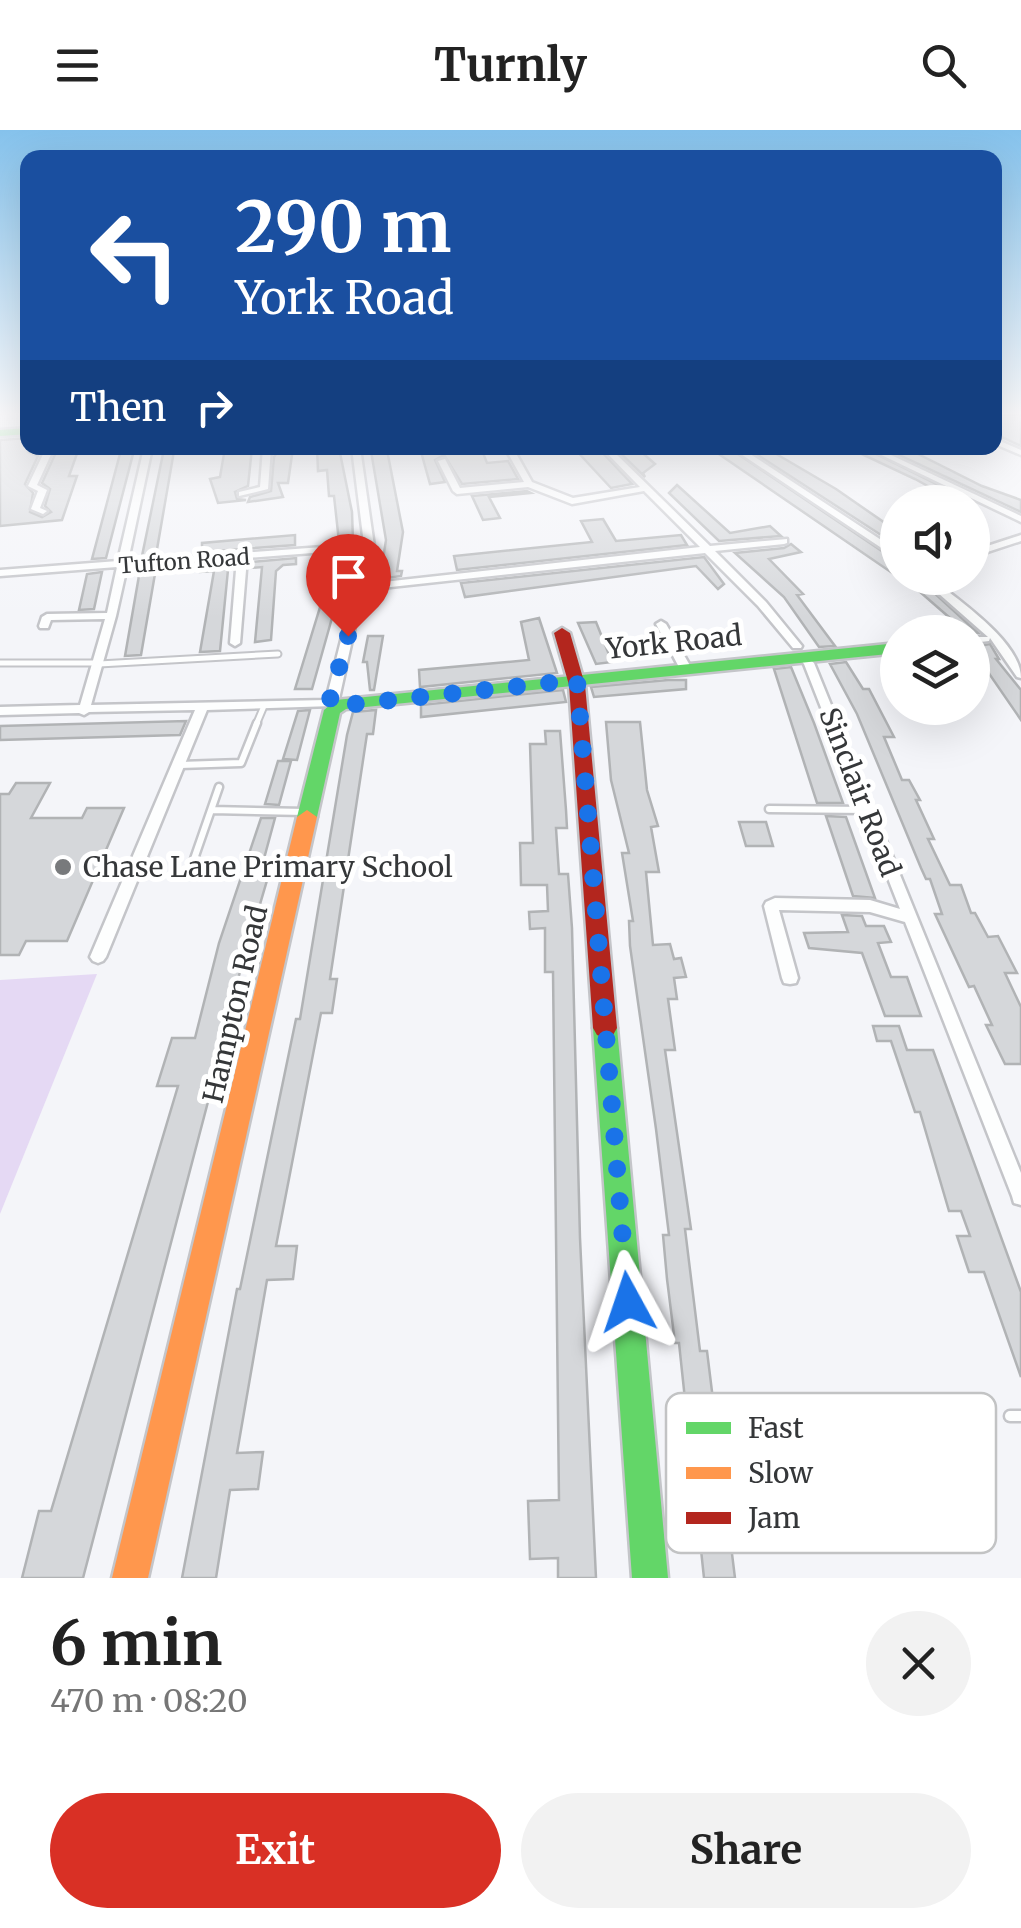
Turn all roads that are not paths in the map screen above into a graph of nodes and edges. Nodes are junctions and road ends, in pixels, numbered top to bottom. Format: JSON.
{"nodes":[{"id":1,"x":34,"y":483,"type":"edge"},
{"id":2,"x":140,"y":483,"type":"edge"},
{"id":3,"x":264,"y":483,"type":"edge"},
{"id":4,"x":361,"y":483,"type":"edge"},
{"id":5,"x":453,"y":483,"type":"edge"},
{"id":6,"x":641,"y":483,"type":"edge"},
{"id":7,"x":788,"y":483,"type":"edge"},
{"id":8,"x":945,"y":483,"type":"edge"},
{"id":9,"x":530,"y":484,"type":"joint"},
{"id":10,"x":646,"y":488,"type":"junction"},
{"id":11,"x":242,"y":494,"type":"dead end"},
{"id":12,"x":43,"y":510,"type":"dead end"},
{"id":13,"x":1021,"y":518,"type":"edge"},
{"id":14,"x":1021,"y":538,"type":"edge"},
{"id":15,"x":784,"y":541,"type":"dead end"},
{"id":16,"x":880,"y":544,"type":"edge"},
{"id":17,"x":369,"y":546,"type":"junction"},
{"id":18,"x":990,"y":548,"type":"edge"},
{"id":19,"x":710,"y":551,"type":"junction"},
{"id":20,"x":242,"y":556,"type":"junction"},
{"id":21,"x":120,"y":566,"type":"junction"},
{"id":22,"x":0,"y":573,"type":"edge"},
{"id":23,"x":359,"y":588,"type":"junction"},
{"id":24,"x":946,"y":595,"type":"edge"},
{"id":25,"x":110,"y":616,"type":"junction"},
{"id":26,"x":661,"y":624,"type":"dead end"},
{"id":27,"x":44,"y":626,"type":"dead end"},
{"id":28,"x":562,"y":633,"type":"dead end"},
{"id":29,"x":236,"y":643,"type":"dead end"},
{"id":30,"x":880,"y":649,"type":"edge"},
{"id":31,"x":800,"y":652,"type":"junction"},
{"id":32,"x":278,"y":654,"type":"dead end"},
{"id":33,"x":0,"y":663,"type":"edge"},
{"id":34,"x":99,"y":663,"type":"junction"},
{"id":35,"x":686,"y":669,"type":"junction"},
{"id":36,"x":1021,"y":675,"type":"edge"},
{"id":37,"x":577,"y":680,"type":"junction"},
{"id":38,"x":333,"y":704,"type":"junction"},
{"id":39,"x":264,"y":706,"type":"junction"},
{"id":40,"x":202,"y":707,"type":"junction"},
{"id":41,"x":84,"y":710,"type":"junction"},
{"id":42,"x":0,"y":711,"type":"edge"},
{"id":43,"x":180,"y":765,"type":"junction"},
{"id":44,"x":219,"y":787,"type":"dead end"},
{"id":45,"x":212,"y":810,"type":"junction"},
{"id":46,"x":769,"y":810,"type":"dead end"},
{"id":47,"x":868,"y":810,"type":"junction"},
{"id":48,"x":306,"y":812,"type":"junction"},
{"id":49,"x":194,"y":859,"type":"dead end"},
{"id":50,"x":910,"y":918,"type":"junction"},
{"id":51,"x":98,"y":957,"type":"dead end"},
{"id":52,"x":790,"y":978,"type":"dead end"},
{"id":53,"x":1021,"y":1196,"type":"edge"},
{"id":54,"x":130,"y":1578,"type":"edge"},
{"id":55,"x":650,"y":1578,"type":"edge"}],
"edges":[{"from":1,"to":12,"type":"street"},
{"from":2,"to":21,"type":"street"},
{"from":3,"to":11,"type":"street"},
{"from":4,"to":17,"type":"street","name":"Hampton Road"},
{"from":5,"to":9,"type":"street"},
{"from":6,"to":10,"type":"street","name":"Sinclair Road"},
{"from":7,"to":16,"type":"street"},
{"from":8,"to":13,"type":"street"},
{"from":9,"to":10,"type":"street"},
{"from":10,"to":19,"type":"street","name":"Sinclair Road"},
{"from":14,"to":18,"type":"street"},
{"from":15,"to":19,"type":"street"},
{"from":17,"to":20,"type":"street","name":"Tufton Road"},
{"from":17,"to":23,"type":"street","name":"Hampton Road"},
{"from":19,"to":23,"type":"street"},
{"from":19,"to":31,"type":"street","name":"Sinclair Road"},
{"from":20,"to":21,"type":"street","name":"Tufton Road"},
{"from":20,"to":29,"type":"street"},
{"from":21,"to":22,"type":"street","name":"Tufton Road"},
{"from":21,"to":25,"type":"street"},
{"from":23,"to":38,"type":"street","name":"Hampton Road"},
{"from":24,"to":36,"type":"street"},
{"from":25,"to":27,"type":"street"},
{"from":25,"to":34,"type":"street"},
{"from":26,"to":35,"type":"street"},
{"from":28,"to":37,"type":"street"},
{"from":30,"to":31,"type":"street","name":"York Road"},
{"from":31,"to":35,"type":"street","name":"York Road"},
{"from":31,"to":47,"type":"street","name":"Sinclair Road"},
{"from":32,"to":34,"type":"lane"},
{"from":33,"to":34,"type":"lane"},
{"from":34,"to":41,"type":"street"},
{"from":35,"to":37,"type":"street","name":"York Road"},
{"from":37,"to":38,"type":"street","name":"York Road"},
{"from":37,"to":55,"type":"street"},
{"from":38,"to":39,"type":"street","name":"York Road"},
{"from":38,"to":48,"type":"street","name":"Hampton Road"},
{"from":39,"to":40,"type":"street","name":"York Road"},
{"from":39,"to":43,"type":"lane"},
{"from":40,"to":41,"type":"street","name":"York Road"},
{"from":40,"to":43,"type":"street"},
{"from":41,"to":42,"type":"street","name":"York Road"},
{"from":43,"to":51,"type":"street"},
{"from":44,"to":45,"type":"lane"},
{"from":45,"to":48,"type":"lane"},
{"from":45,"to":49,"type":"lane"},
{"from":46,"to":47,"type":"lane"},
{"from":47,"to":50,"type":"street","name":"Sinclair Road"},
{"from":48,"to":54,"type":"street","name":"Hampton Road"},
{"from":50,"to":52,"type":"street"},
{"from":50,"to":53,"type":"street","name":"Sinclair Road"}]}
